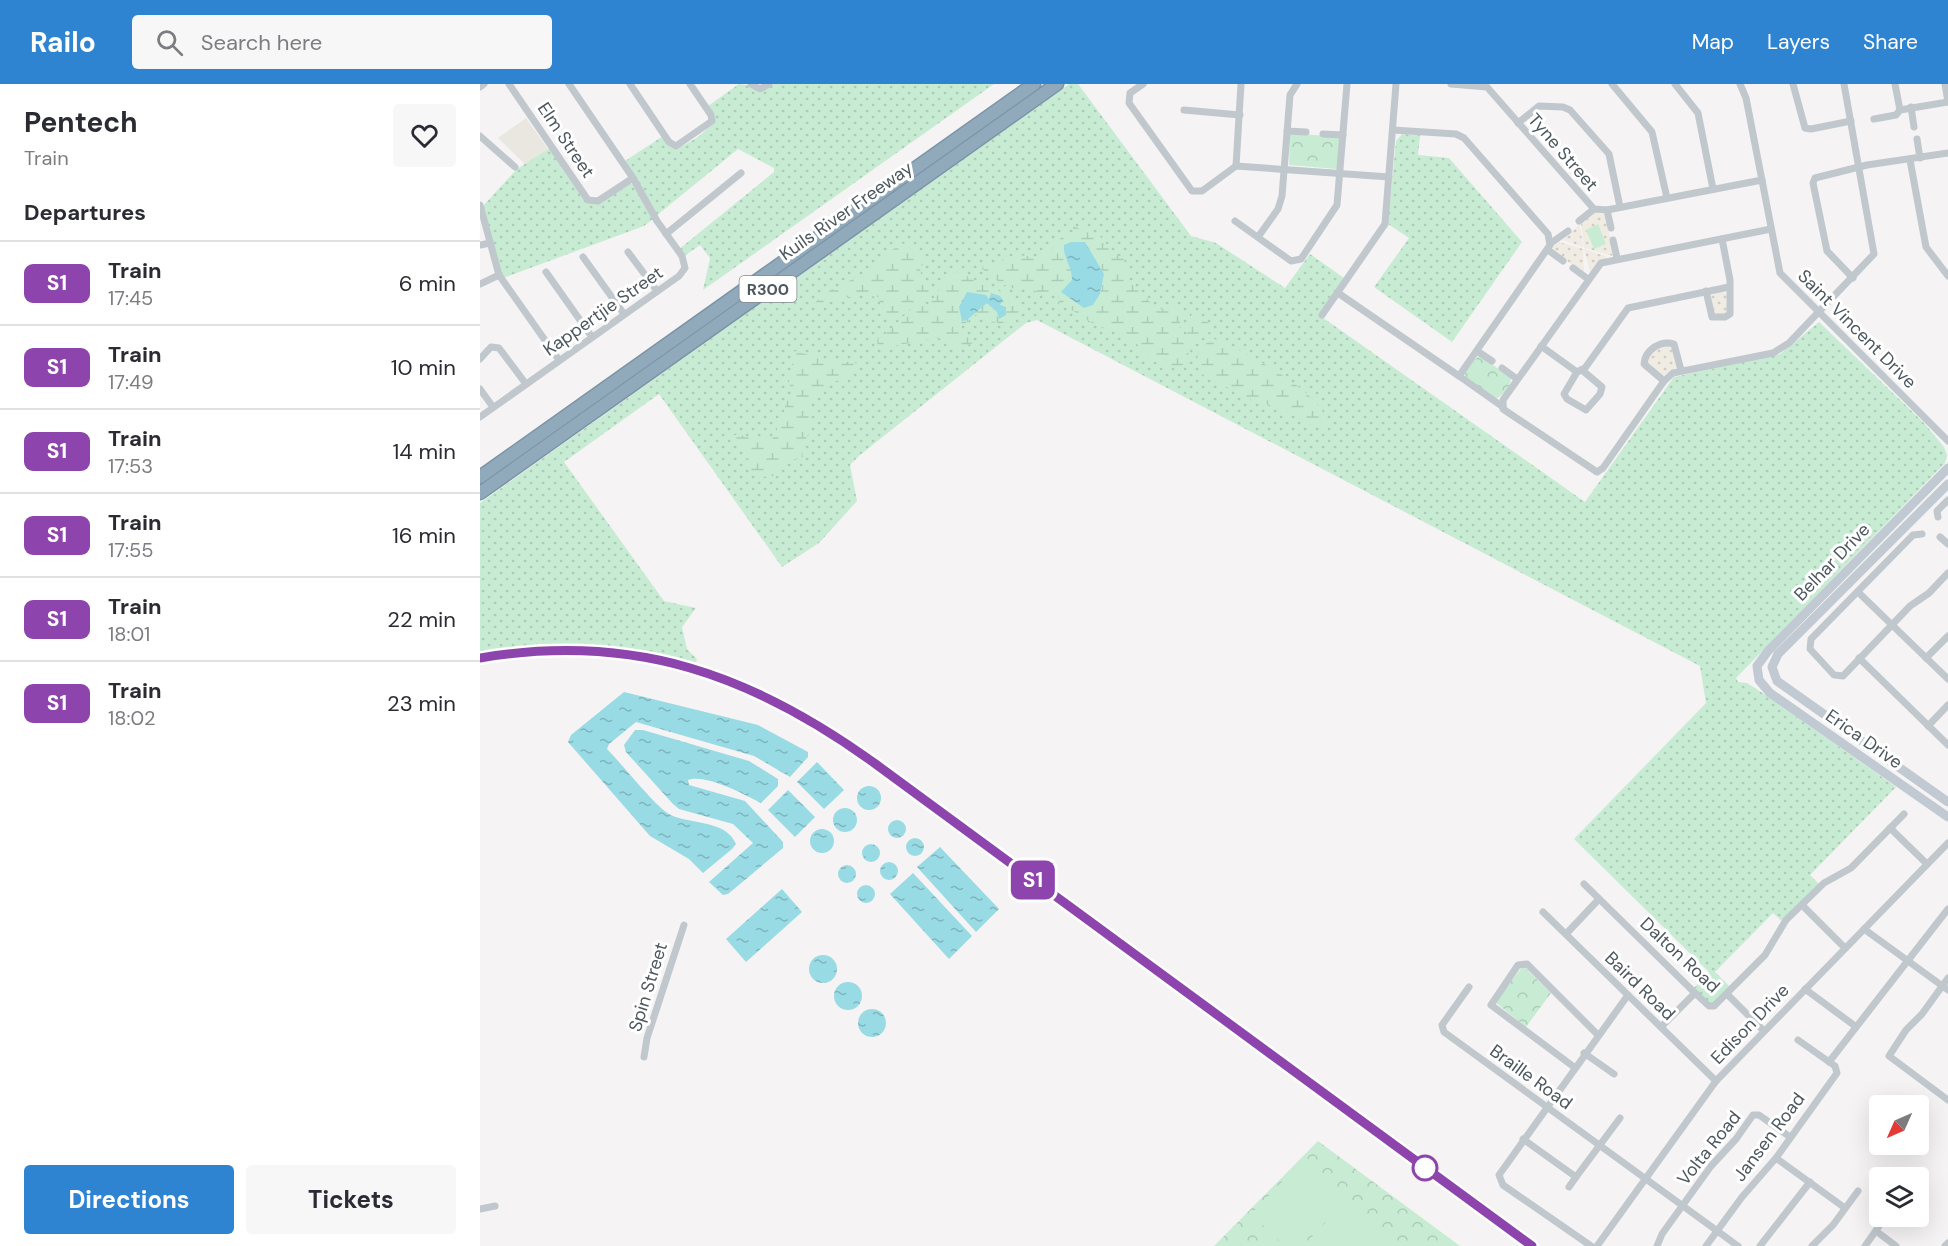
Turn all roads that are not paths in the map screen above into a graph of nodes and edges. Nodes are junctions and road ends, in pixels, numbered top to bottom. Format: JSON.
{"nodes":[{"id":1,"x":484,"y":84,"type":"edge"},
{"id":2,"x":509,"y":84,"type":"edge"},
{"id":3,"x":569,"y":84,"type":"edge"},
{"id":4,"x":630,"y":84,"type":"edge"},
{"id":5,"x":690,"y":84,"type":"edge"},
{"id":6,"x":751,"y":84,"type":"edge"},
{"id":7,"x":769,"y":84,"type":"edge"},
{"id":8,"x":1034,"y":84,"type":"edge"},
{"id":9,"x":1057,"y":84,"type":"edge"},
{"id":10,"x":1143,"y":84,"type":"edge"},
{"id":11,"x":1241,"y":84,"type":"edge"},
{"id":12,"x":1297,"y":84,"type":"edge"},
{"id":13,"x":1347,"y":84,"type":"edge"},
{"id":14,"x":1396,"y":84,"type":"edge"},
{"id":15,"x":1451,"y":84,"type":"edge"},
{"id":16,"x":1675,"y":84,"type":"edge"},
{"id":17,"x":1792,"y":84,"type":"edge"},
{"id":18,"x":1844,"y":84,"type":"edge"},
{"id":19,"x":1895,"y":84,"type":"edge"},
{"id":20,"x":1945,"y":84,"type":"edge"},
{"id":21,"x":1489,"y":86,"type":"edge"},
{"id":22,"x":1617,"y":86,"type":"edge"},
{"id":23,"x":1744,"y":86,"type":"edge"},
{"id":24,"x":480,"y":87,"type":"edge"},
{"id":25,"x":1948,"y":102,"type":"edge"},
{"id":26,"x":1911,"y":108,"type":"junction"},
{"id":27,"x":1184,"y":110,"type":"dead end"},
{"id":28,"x":1900,"y":110,"type":"junction"},
{"id":29,"x":1240,"y":114,"type":"junction"},
{"id":30,"x":1874,"y":119,"type":"dead end"},
{"id":31,"x":1851,"y":121,"type":"junction"},
{"id":32,"x":1518,"y":123,"type":"junction"},
{"id":33,"x":1914,"y":127,"type":"dead end"},
{"id":34,"x":1393,"y":130,"type":"junction"},
{"id":35,"x":1287,"y":131,"type":"junction"},
{"id":36,"x":1306,"y":132,"type":"dead end"},
{"id":37,"x":1323,"y":134,"type":"dead end"},
{"id":38,"x":1343,"y":135,"type":"junction"},
{"id":39,"x":480,"y":136,"type":"edge"},
{"id":40,"x":1917,"y":139,"type":"dead end"},
{"id":41,"x":1948,"y":153,"type":"edge"},
{"id":42,"x":1920,"y":158,"type":"junction"},
{"id":43,"x":1910,"y":160,"type":"junction"},
{"id":44,"x":1236,"y":166,"type":"junction"},
{"id":45,"x":515,"y":167,"type":"dead end"},
{"id":46,"x":1860,"y":168,"type":"junction"},
{"id":47,"x":1284,"y":169,"type":"junction"},
{"id":48,"x":741,"y":173,"type":"dead end"},
{"id":49,"x":1340,"y":174,"type":"junction"},
{"id":50,"x":1389,"y":177,"type":"junction"},
{"id":51,"x":633,"y":178,"type":"junction"},
{"id":52,"x":1762,"y":180,"type":"junction"},
{"id":53,"x":1713,"y":189,"type":"junction"},
{"id":54,"x":1667,"y":198,"type":"junction"},
{"id":55,"x":480,"y":205,"type":"edge"},
{"id":56,"x":1620,"y":207,"type":"junction"},
{"id":57,"x":1594,"y":209,"type":"junction"},
{"id":58,"x":1607,"y":210,"type":"junction"},
{"id":59,"x":1235,"y":221,"type":"dead end"},
{"id":60,"x":1579,"y":221,"type":"dead end"},
{"id":61,"x":1611,"y":228,"type":"dead end"},
{"id":62,"x":1771,"y":229,"type":"junction"},
{"id":63,"x":1569,"y":231,"type":"dead end"},
{"id":64,"x":666,"y":234,"type":"junction"},
{"id":65,"x":1258,"y":237,"type":"junction"},
{"id":66,"x":1722,"y":239,"type":"junction"},
{"id":67,"x":1613,"y":240,"type":"dead end"},
{"id":68,"x":490,"y":243,"type":"junction"},
{"id":69,"x":480,"y":245,"type":"edge"},
{"id":70,"x":1549,"y":246,"type":"junction"},
{"id":71,"x":628,"y":252,"type":"dead end"},
{"id":72,"x":583,"y":257,"type":"dead end"},
{"id":73,"x":1617,"y":258,"type":"junction"},
{"id":74,"x":1563,"y":261,"type":"dead end"},
{"id":75,"x":1573,"y":268,"type":"dead end"},
{"id":76,"x":546,"y":272,"type":"dead end"},
{"id":77,"x":499,"y":274,"type":"junction"},
{"id":78,"x":1948,"y":276,"type":"edge"},
{"id":79,"x":1853,"y":278,"type":"junction"},
{"id":80,"x":1588,"y":279,"type":"junction"},
{"id":81,"x":480,"y":284,"type":"edge"},
{"id":82,"x":1729,"y":287,"type":"junction"},
{"id":83,"x":657,"y":291,"type":"junction"},
{"id":84,"x":1706,"y":291,"type":"junction"},
{"id":85,"x":1338,"y":293,"type":"junction"},
{"id":86,"x":624,"y":314,"type":"junction"},
{"id":87,"x":1818,"y":314,"type":"junction"},
{"id":88,"x":1322,"y":315,"type":"dead end"},
{"id":89,"x":592,"y":337,"type":"junction"},
{"id":90,"x":1541,"y":346,"type":"junction"},
{"id":91,"x":1477,"y":351,"type":"junction"},
{"id":92,"x":480,"y":359,"type":"edge"},
{"id":93,"x":559,"y":360,"type":"junction"},
{"id":94,"x":1492,"y":361,"type":"dead end"},
{"id":95,"x":1502,"y":368,"type":"dead end"},
{"id":96,"x":1681,"y":370,"type":"junction"},
{"id":97,"x":1580,"y":371,"type":"junction"},
{"id":98,"x":1459,"y":376,"type":"junction"},
{"id":99,"x":1517,"y":379,"type":"junction"},
{"id":100,"x":1664,"y":381,"type":"junction"},
{"id":101,"x":525,"y":384,"type":"junction"},
{"id":102,"x":480,"y":389,"type":"edge"},
{"id":103,"x":1503,"y":407,"type":"junction"},
{"id":104,"x":493,"y":408,"type":"junction"},
{"id":105,"x":480,"y":417,"type":"edge"},
{"id":106,"x":1948,"y":441,"type":"edge"},
{"id":107,"x":1948,"y":468,"type":"edge"},
{"id":108,"x":480,"y":477,"type":"edge"},
{"id":109,"x":1948,"y":484,"type":"edge"},
{"id":110,"x":480,"y":493,"type":"edge"},
{"id":111,"x":1948,"y":500,"type":"edge"},
{"id":112,"x":1938,"y":517,"type":"dead end"},
{"id":113,"x":1922,"y":534,"type":"dead end"},
{"id":114,"x":1940,"y":537,"type":"dead end"},
{"id":115,"x":1948,"y":544,"type":"edge"},
{"id":116,"x":1948,"y":573,"type":"edge"},
{"id":117,"x":1858,"y":592,"type":"junction"},
{"id":118,"x":1892,"y":625,"type":"junction"},
{"id":119,"x":1948,"y":636,"type":"edge"},
{"id":120,"x":1859,"y":657,"type":"junction"},
{"id":121,"x":1926,"y":658,"type":"junction"},
{"id":122,"x":1948,"y":679,"type":"edge"},
{"id":123,"x":1777,"y":681,"type":"joint"},
{"id":124,"x":1763,"y":686,"type":"joint"},
{"id":125,"x":1948,"y":705,"type":"edge"},
{"id":126,"x":1928,"y":726,"type":"junction"},
{"id":127,"x":1948,"y":745,"type":"edge"},
{"id":128,"x":1948,"y":802,"type":"edge"},
{"id":129,"x":1904,"y":814,"type":"dead end"},
{"id":130,"x":1948,"y":817,"type":"edge"},
{"id":131,"x":1890,"y":828,"type":"junction"},
{"id":132,"x":1948,"y":843,"type":"edge"},
{"id":133,"x":1927,"y":864,"type":"junction"},
{"id":134,"x":1584,"y":884,"type":"dead end"},
{"id":135,"x":1599,"y":899,"type":"junction"},
{"id":136,"x":1802,"y":905,"type":"junction"},
{"id":137,"x":1948,"y":909,"type":"edge"},
{"id":138,"x":1543,"y":912,"type":"dead end"},
{"id":139,"x":684,"y":926,"type":"dead end"},
{"id":140,"x":1864,"y":929,"type":"junction"},
{"id":141,"x":1566,"y":934,"type":"junction"},
{"id":142,"x":1845,"y":948,"type":"junction"},
{"id":143,"x":1907,"y":961,"type":"junction"},
{"id":144,"x":1948,"y":978,"type":"edge"},
{"id":145,"x":1469,"y":987,"type":"dead end"},
{"id":146,"x":1945,"y":988,"type":"edge"},
{"id":147,"x":1805,"y":989,"type":"junction"},
{"id":148,"x":1695,"y":993,"type":"junction"},
{"id":149,"x":1727,"y":994,"type":"junction"},
{"id":150,"x":1628,"y":995,"type":"junction"},
{"id":151,"x":1855,"y":1026,"type":"junction"},
{"id":152,"x":1661,"y":1027,"type":"junction"},
{"id":153,"x":1764,"y":1031,"type":"junction"},
{"id":154,"x":1598,"y":1035,"type":"junction"},
{"id":155,"x":1798,"y":1040,"type":"dead end"},
{"id":156,"x":1584,"y":1053,"type":"junction"},
{"id":157,"x":644,"y":1058,"type":"dead end"},
{"id":158,"x":1829,"y":1062,"type":"junction"},
{"id":159,"x":1574,"y":1067,"type":"junction"},
{"id":160,"x":1614,"y":1074,"type":"dead end"},
{"id":161,"x":1716,"y":1081,"type":"junction"},
{"id":162,"x":1948,"y":1100,"type":"edge"},
{"id":163,"x":1546,"y":1107,"type":"junction"},
{"id":164,"x":1620,"y":1118,"type":"dead end"},
{"id":165,"x":1790,"y":1137,"type":"junction"},
{"id":166,"x":1523,"y":1138,"type":"junction"},
{"id":167,"x":1600,"y":1146,"type":"junction"},
{"id":168,"x":1776,"y":1158,"type":"junction"},
{"id":169,"x":1576,"y":1178,"type":"junction"},
{"id":170,"x":1645,"y":1178,"type":"junction"},
{"id":171,"x":1810,"y":1182,"type":"junction"},
{"id":172,"x":1569,"y":1187,"type":"dead end"},
{"id":173,"x":1858,"y":1191,"type":"dead end"},
{"id":174,"x":495,"y":1206,"type":"dead end"},
{"id":175,"x":1682,"y":1206,"type":"junction"},
{"id":176,"x":1845,"y":1208,"type":"junction"},
{"id":177,"x":480,"y":1209,"type":"edge"},
{"id":178,"x":1878,"y":1227,"type":"edge"},
{"id":179,"x":1717,"y":1231,"type":"junction"},
{"id":180,"x":1876,"y":1231,"type":"junction"},
{"id":181,"x":1591,"y":1246,"type":"edge"},
{"id":182,"x":1597,"y":1246,"type":"edge"},
{"id":183,"x":1657,"y":1246,"type":"edge"},
{"id":184,"x":1706,"y":1246,"type":"edge"},
{"id":185,"x":1738,"y":1246,"type":"edge"},
{"id":186,"x":1760,"y":1246,"type":"edge"},
{"id":187,"x":1812,"y":1246,"type":"edge"},
{"id":188,"x":1865,"y":1246,"type":"edge"},
{"id":189,"x":1896,"y":1246,"type":"edge"}],
"edges":[{"from":1,"to":24,"type":"street"},
{"from":2,"to":51,"type":"street","name":"Elm Street"},
{"from":3,"to":51,"type":"street","name":"Kappertjie Street"},
{"from":4,"to":5,"type":"street"},
{"from":6,"to":7,"type":"street"},
{"from":8,"to":108,"type":"highway","name":"Kuils River Freeway","number":"R300"},
{"from":9,"to":110,"type":"highway","name":"Kuils River Freeway","number":"R300"},
{"from":10,"to":44,"type":"street"},
{"from":11,"to":29,"type":"street"},
{"from":12,"to":35,"type":"street"},
{"from":13,"to":38,"type":"street"},
{"from":14,"to":34,"type":"street"},
{"from":15,"to":21,"type":"street","name":"Tyne Street"},
{"from":16,"to":53,"type":"street"},
{"from":17,"to":31,"type":"street"},
{"from":18,"to":31,"type":"street"},
{"from":19,"to":28,"type":"street"},
{"from":20,"to":25,"type":"street"},
{"from":21,"to":32,"type":"street","name":"Tyne Street"},
{"from":22,"to":54,"type":"street"},
{"from":23,"to":52,"type":"street","name":"Saint Vincent Drive"},
{"from":25,"to":26,"type":"street"},
{"from":26,"to":28,"type":"street"},
{"from":26,"to":33,"type":"street"},
{"from":27,"to":29,"type":"street"},
{"from":28,"to":30,"type":"street"},
{"from":29,"to":44,"type":"street"},
{"from":31,"to":46,"type":"street"},
{"from":32,"to":56,"type":"street"},
{"from":32,"to":57,"type":"street","name":"Tyne Street"},
{"from":34,"to":50,"type":"street"},
{"from":34,"to":70,"type":"street"},
{"from":35,"to":36,"type":"street"},
{"from":35,"to":47,"type":"street"},
{"from":37,"to":38,"type":"street"},
{"from":38,"to":49,"type":"street"},
{"from":39,"to":45,"type":"street"},
{"from":40,"to":42,"type":"street"},
{"from":41,"to":42,"type":"street"},
{"from":42,"to":43,"type":"street"},
{"from":43,"to":46,"type":"street"},
{"from":43,"to":78,"type":"street"},
{"from":44,"to":47,"type":"street"},
{"from":46,"to":79,"type":"street"},
{"from":46,"to":79,"type":"street"},
{"from":47,"to":49,"type":"street"},
{"from":47,"to":65,"type":"street"},
{"from":48,"to":64,"type":"street"},
{"from":49,"to":50,"type":"street"},
{"from":49,"to":65,"type":"street"},
{"from":50,"to":85,"type":"street"},
{"from":51,"to":64,"type":"street","name":"Kappertjie Street"},
{"from":52,"to":53,"type":"street","name":"Tyne Street"},
{"from":52,"to":62,"type":"street","name":"Saint Vincent Drive"},
{"from":53,"to":54,"type":"street","name":"Tyne Street"},
{"from":54,"to":56,"type":"street","name":"Tyne Street"},
{"from":55,"to":68,"type":"street"},
{"from":56,"to":58,"type":"street","name":"Tyne Street"},
{"from":57,"to":58,"type":"street","name":"Tyne Street"},
{"from":57,"to":60,"type":"street","name":"Tyne Street"},
{"from":58,"to":61,"type":"street","name":"Tyne Street"},
{"from":59,"to":65,"type":"street"},
{"from":62,"to":66,"type":"street"},
{"from":62,"to":87,"type":"street","name":"Saint Vincent Drive"},
{"from":63,"to":70,"type":"street"},
{"from":64,"to":83,"type":"street","name":"Kappertjie Street"},
{"from":66,"to":73,"type":"street"},
{"from":66,"to":82,"type":"street"},
{"from":67,"to":73,"type":"street"},
{"from":68,"to":69,"type":"street"},
{"from":68,"to":77,"type":"street"},
{"from":70,"to":74,"type":"street"},
{"from":70,"to":91,"type":"street"},
{"from":71,"to":83,"type":"street"},
{"from":72,"to":86,"type":"street"},
{"from":73,"to":80,"type":"street"},
{"from":75,"to":80,"type":"street"},
{"from":76,"to":89,"type":"street"},
{"from":77,"to":81,"type":"street"},
{"from":77,"to":93,"type":"street"},
{"from":79,"to":87,"type":"street"},
{"from":80,"to":90,"type":"street"},
{"from":82,"to":84,"type":"street"},
{"from":82,"to":84,"type":"street"},
{"from":83,"to":86,"type":"street","name":"Kappertjie Street"},
{"from":84,"to":97,"type":"street"},
{"from":85,"to":88,"type":"street"},
{"from":85,"to":98,"type":"street"},
{"from":86,"to":89,"type":"street","name":"Kappertjie Street"},
{"from":87,"to":96,"type":"street"},
{"from":87,"to":106,"type":"street","name":"Saint Vincent Drive"},
{"from":89,"to":93,"type":"street","name":"Kappertjie Street"},
{"from":90,"to":97,"type":"street"},
{"from":90,"to":99,"type":"street"},
{"from":91,"to":94,"type":"street"},
{"from":91,"to":98,"type":"street"},
{"from":92,"to":101,"type":"street"},
{"from":93,"to":101,"type":"street","name":"Kappertjie Street"},
{"from":95,"to":99,"type":"street"},
{"from":96,"to":100,"type":"street"},
{"from":96,"to":100,"type":"street"},
{"from":97,"to":97,"type":"street"},
{"from":98,"to":103,"type":"street"},
{"from":99,"to":103,"type":"street"},
{"from":100,"to":103,"type":"street"},
{"from":101,"to":104,"type":"street","name":"Kappertjie Street"},
{"from":102,"to":104,"type":"street"},
{"from":104,"to":105,"type":"street","name":"Kappertjie Street"},
{"from":107,"to":124,"type":"main road","name":"Belhar Drive"},
{"from":109,"to":123,"type":"main road","name":"Belhar Drive"},
{"from":111,"to":112,"type":"street"},
{"from":113,"to":117,"type":"street"},
{"from":114,"to":115,"type":"street"},
{"from":116,"to":118,"type":"street"},
{"from":117,"to":118,"type":"street"},
{"from":117,"to":120,"type":"street"},
{"from":118,"to":120,"type":"street"},
{"from":118,"to":121,"type":"street"},
{"from":119,"to":121,"type":"street"},
{"from":120,"to":126,"type":"street"},
{"from":121,"to":122,"type":"street"},
{"from":123,"to":128,"type":"main road","name":"Erica Drive"},
{"from":124,"to":130,"type":"main road","name":"Erica Drive"},
{"from":125,"to":126,"type":"street"},
{"from":126,"to":127,"type":"street"},
{"from":129,"to":131,"type":"street","name":"Dalton Road"},
{"from":131,"to":133,"type":"street"},
{"from":131,"to":136,"type":"street","name":"Dalton Road"},
{"from":132,"to":133,"type":"street","name":"Edison Drive"},
{"from":133,"to":140,"type":"street","name":"Edison Drive"},
{"from":134,"to":135,"type":"street","name":"Dalton Road"},
{"from":135,"to":141,"type":"street"},
{"from":135,"to":148,"type":"street","name":"Dalton Road"},
{"from":136,"to":142,"type":"street"},
{"from":136,"to":149,"type":"street","name":"Dalton Road"},
{"from":137,"to":143,"type":"street"},
{"from":138,"to":141,"type":"street","name":"Baird Road"},
{"from":139,"to":157,"type":"street","name":"Spin Street"},
{"from":140,"to":142,"type":"street","name":"Edison Drive"},
{"from":140,"to":143,"type":"street"},
{"from":141,"to":150,"type":"street","name":"Baird Road"},
{"from":142,"to":147,"type":"street","name":"Edison Drive"},
{"from":143,"to":146,"type":"street"},
{"from":143,"to":151,"type":"street"},
{"from":144,"to":146,"type":"street"},
{"from":145,"to":163,"type":"street","name":"Braille Road"},
{"from":146,"to":162,"type":"street"},
{"from":147,"to":151,"type":"street"},
{"from":147,"to":153,"type":"street","name":"Edison Drive"},
{"from":148,"to":149,"type":"street","name":"Dalton Road"},
{"from":148,"to":152,"type":"street"},
{"from":149,"to":153,"type":"street"},
{"from":150,"to":152,"type":"street","name":"Baird Road"},
{"from":150,"to":154,"type":"street"},
{"from":151,"to":158,"type":"street"},
{"from":152,"to":161,"type":"street","name":"Baird Road"},
{"from":153,"to":161,"type":"street","name":"Edison Drive"},
{"from":154,"to":156,"type":"street"},
{"from":154,"to":159,"type":"street"},
{"from":155,"to":158,"type":"street"},
{"from":156,"to":159,"type":"street"},
{"from":156,"to":160,"type":"street"},
{"from":158,"to":165,"type":"street","name":"Jansen Road"},
{"from":159,"to":163,"type":"street"},
{"from":161,"to":170,"type":"street","name":"Edison Drive"},
{"from":163,"to":166,"type":"street"},
{"from":163,"to":167,"type":"street","name":"Braille Road"},
{"from":164,"to":167,"type":"street"},
{"from":165,"to":168,"type":"street","name":"Jansen Road"},
{"from":165,"to":175,"type":"street","name":"Volta Road"},
{"from":166,"to":169,"type":"street"},
{"from":166,"to":181,"type":"street"},
{"from":167,"to":169,"type":"street"},
{"from":167,"to":170,"type":"street","name":"Braille Road"},
{"from":168,"to":171,"type":"street"},
{"from":168,"to":179,"type":"street","name":"Jansen Road"},
{"from":169,"to":172,"type":"street"},
{"from":170,"to":175,"type":"street","name":"Braille Road"},
{"from":170,"to":182,"type":"street","name":"Edison Drive"},
{"from":171,"to":176,"type":"street"},
{"from":171,"to":186,"type":"street"},
{"from":173,"to":176,"type":"street"},
{"from":174,"to":177,"type":"street"},
{"from":175,"to":179,"type":"street","name":"Braille Road"},
{"from":175,"to":183,"type":"street"},
{"from":176,"to":187,"type":"street"},
{"from":178,"to":180,"type":"street"},
{"from":179,"to":184,"type":"street","name":"Jansen Road"},
{"from":179,"to":185,"type":"street","name":"Braille Road"},
{"from":180,"to":188,"type":"street"},
{"from":180,"to":189,"type":"street"}]}
